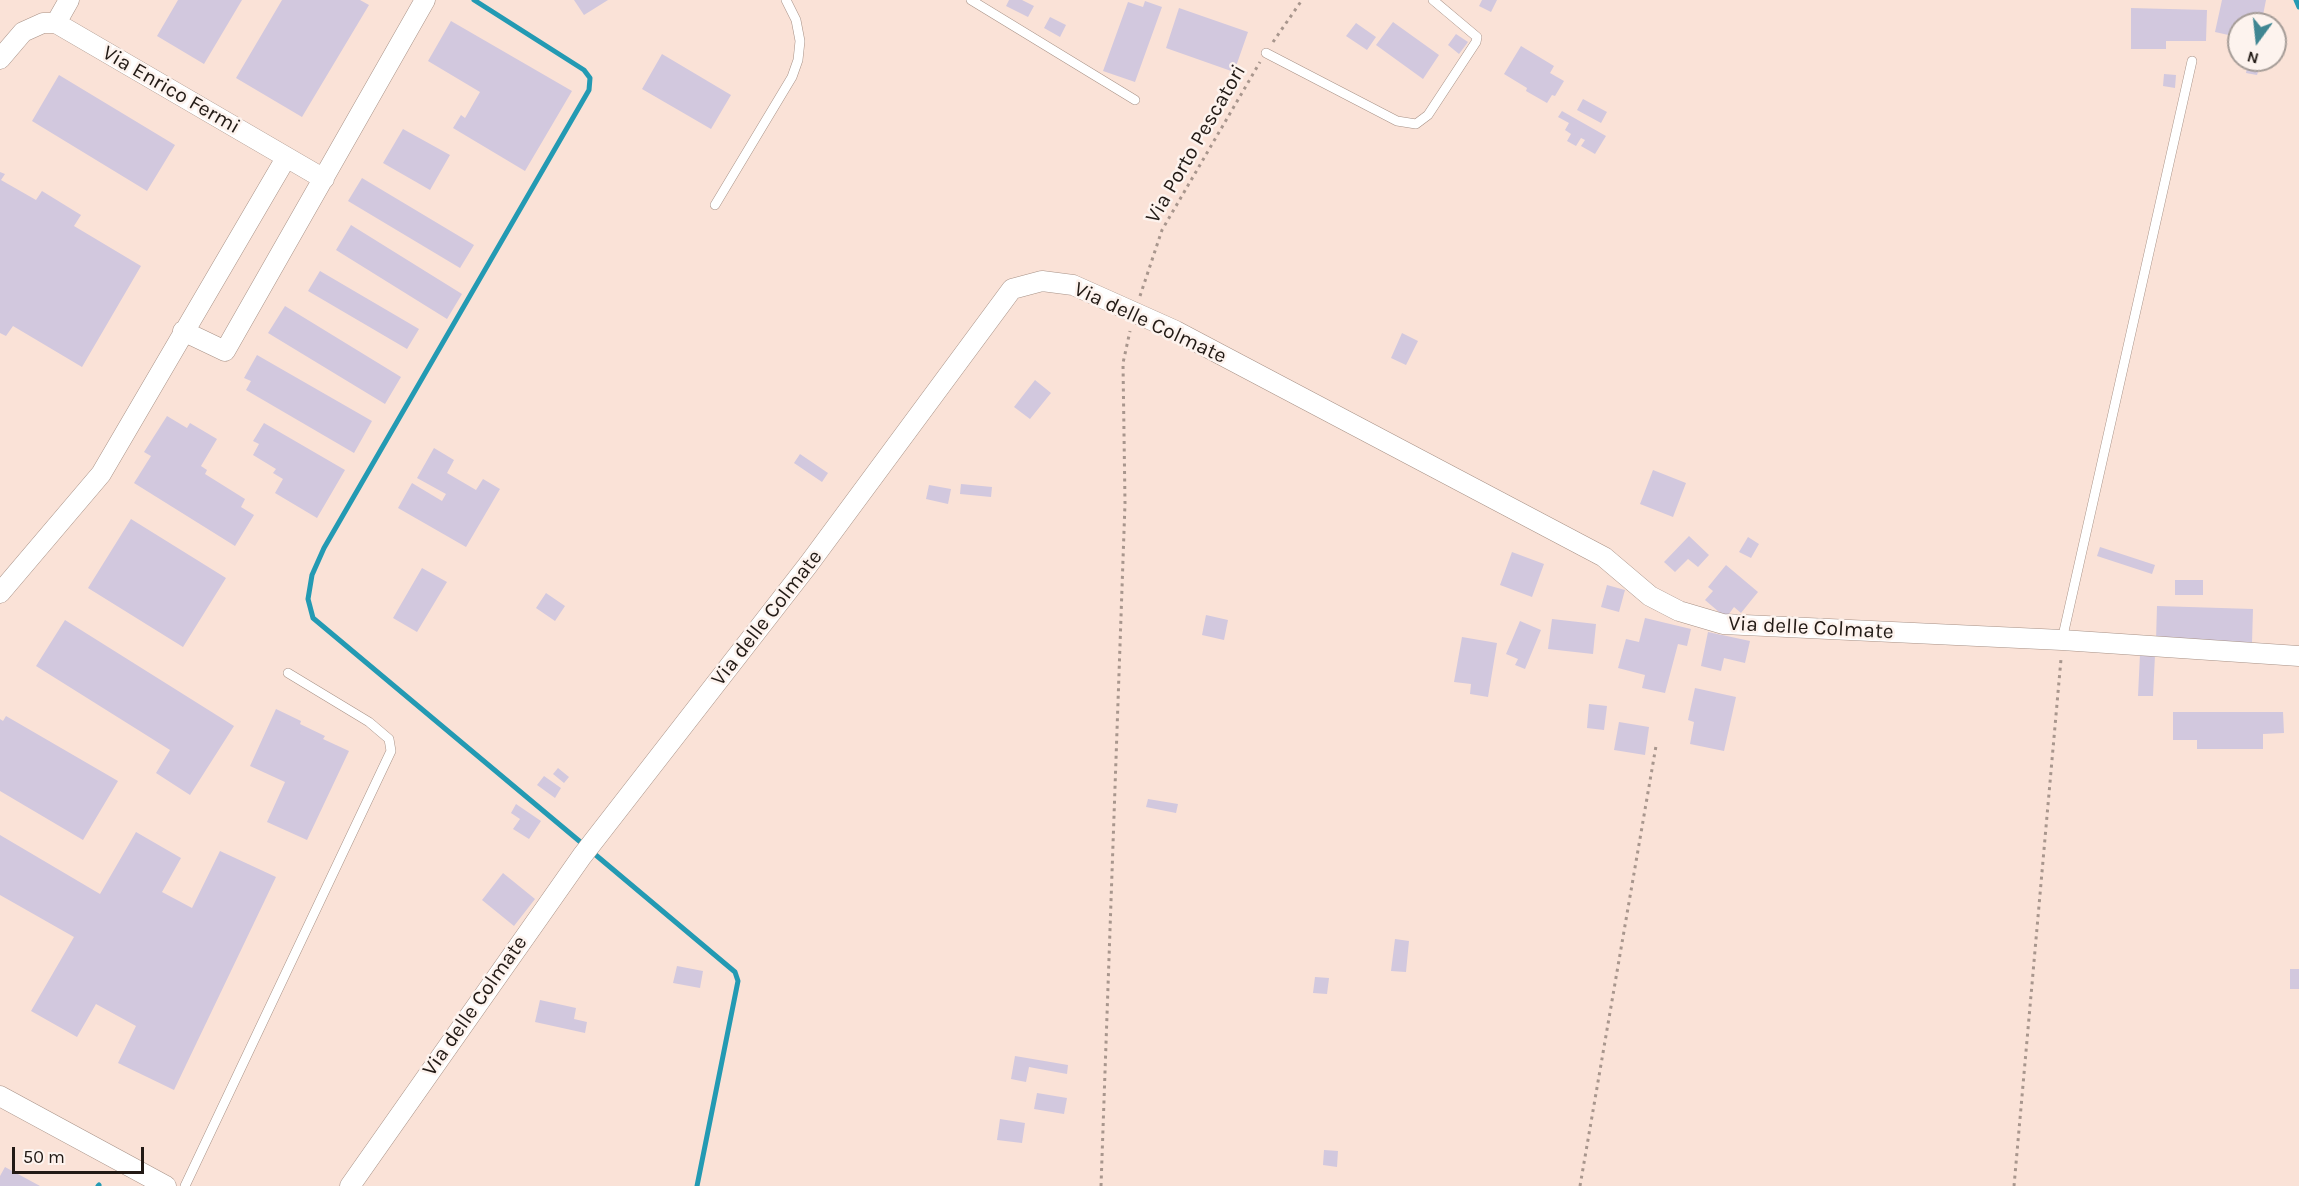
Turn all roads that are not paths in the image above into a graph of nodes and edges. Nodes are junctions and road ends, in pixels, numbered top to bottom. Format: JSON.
{"nodes":[{"id":1,"x":69,"y":0,"type":"edge"},
{"id":2,"x":425,"y":0,"type":"edge"},
{"id":3,"x":786,"y":0,"type":"edge"},
{"id":4,"x":971,"y":0,"type":"edge"},
{"id":5,"x":1433,"y":0,"type":"edge"},
{"id":6,"x":56,"y":22,"type":"junction"},
{"id":7,"x":1266,"y":52,"type":"road end"},
{"id":8,"x":0,"y":59,"type":"edge"},
{"id":9,"x":2192,"y":61,"type":"dead end"},
{"id":10,"x":1135,"y":100,"type":"dead end"},
{"id":11,"x":286,"y":158,"type":"junction"},
{"id":12,"x":324,"y":178,"type":"junction"},
{"id":13,"x":715,"y":206,"type":"dead end"},
{"id":14,"x":183,"y":331,"type":"junction"},
{"id":15,"x":0,"y":593,"type":"edge"},
{"id":16,"x":2062,"y":640,"type":"junction"},
{"id":17,"x":2299,"y":656,"type":"edge"},
{"id":18,"x":288,"y":673,"type":"dead end"},
{"id":19,"x":0,"y":1096,"type":"edge"},
{"id":20,"x":166,"y":1186,"type":"edge"},
{"id":21,"x":184,"y":1186,"type":"edge"},
{"id":22,"x":350,"y":1186,"type":"edge"}],
"edges":[{"from":1,"to":6,"type":"street"},
{"from":2,"to":12,"type":"street"},
{"from":3,"to":13,"type":"lane"},
{"from":4,"to":10,"type":"lane"},
{"from":5,"to":7,"type":"lane"},
{"from":6,"to":8,"type":"street"},
{"from":6,"to":11,"type":"street","name":"Via Enrico Fermi"},
{"from":9,"to":16,"type":"lane"},
{"from":11,"to":12,"type":"street","name":"Via Enrico Fermi"},
{"from":11,"to":14,"type":"street"},
{"from":12,"to":14,"type":"street"},
{"from":14,"to":15,"type":"street"},
{"from":16,"to":17,"type":"street","name":"Via delle Colmate"},
{"from":16,"to":22,"type":"street","name":"Via delle Colmate"},
{"from":18,"to":21,"type":"lane"},
{"from":19,"to":20,"type":"street"}]}
